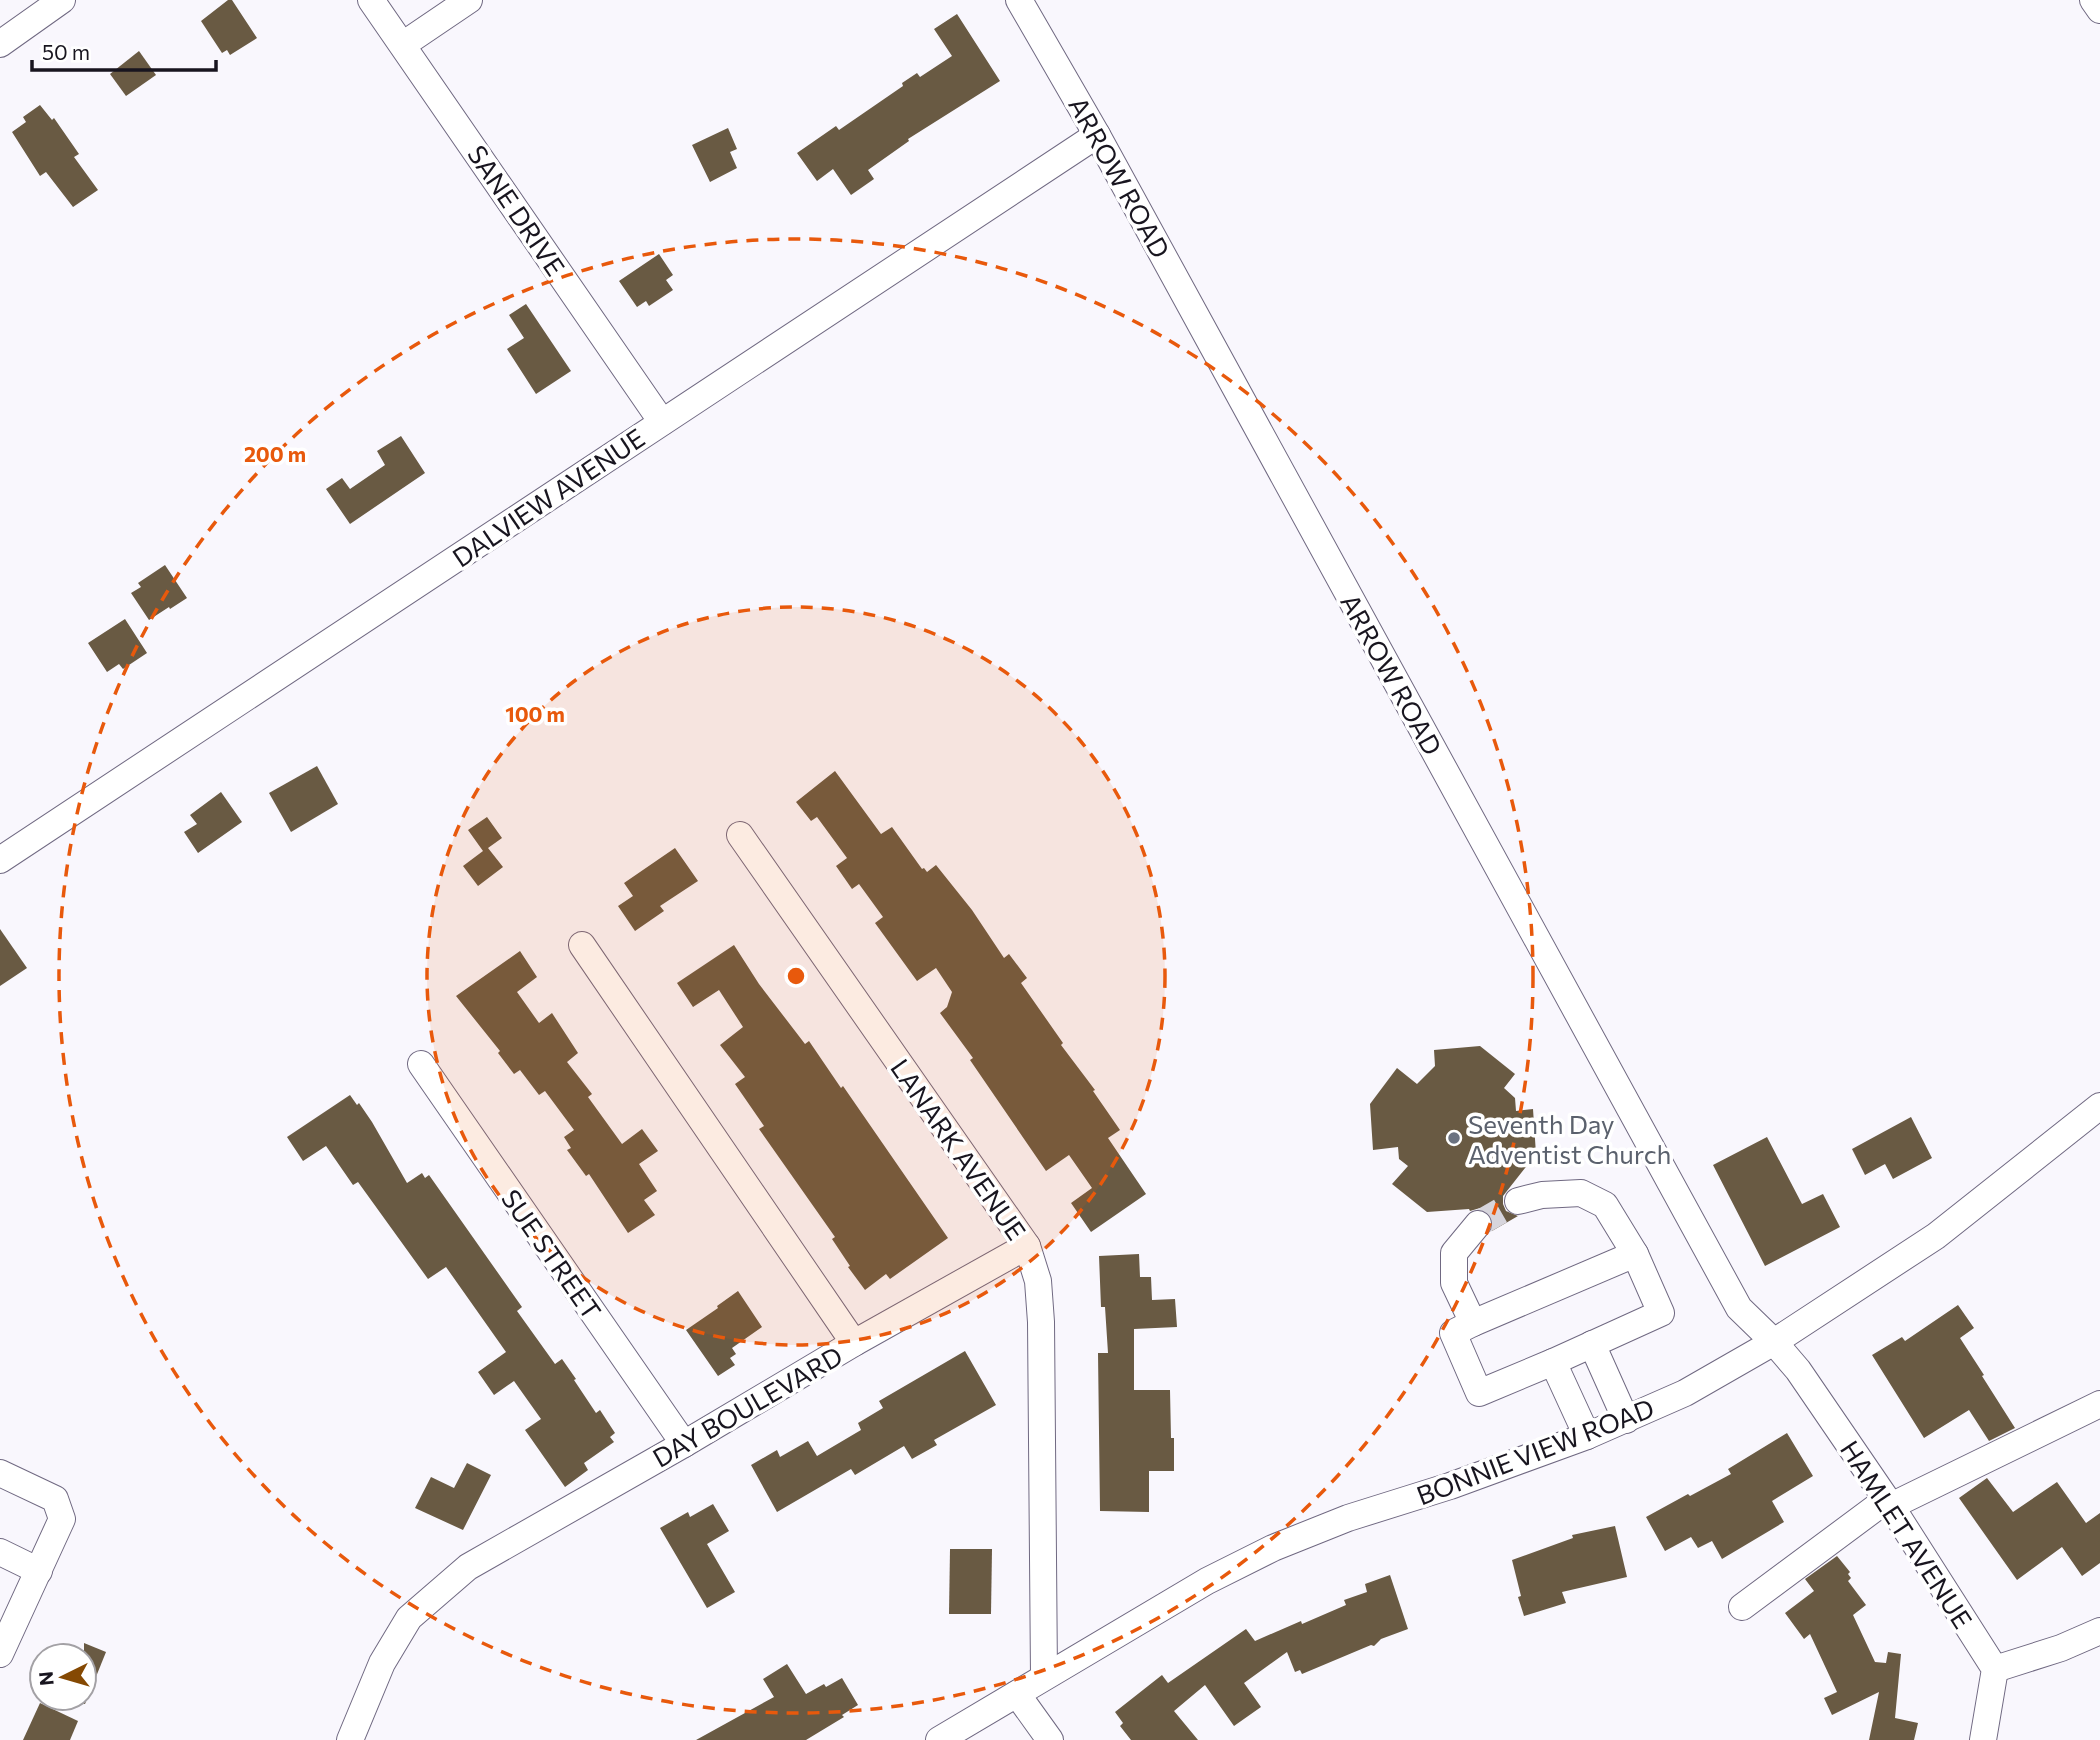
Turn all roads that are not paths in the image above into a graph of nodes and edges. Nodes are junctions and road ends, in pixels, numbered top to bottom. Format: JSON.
{"nodes":[{"id":1,"x":62,"y":0,"type":"edge"},
{"id":2,"x":371,"y":0,"type":"edge"},
{"id":3,"x":469,"y":0,"type":"edge"},
{"id":4,"x":1019,"y":0,"type":"edge"},
{"id":5,"x":2093,"y":0,"type":"edge"},
{"id":6,"x":2100,"y":10,"type":"edge"},
{"id":7,"x":0,"y":44,"type":"edge"},
{"id":8,"x":404,"y":44,"type":"junction"},
{"id":9,"x":1097,"y":135,"type":"junction"},
{"id":10,"x":662,"y":422,"type":"junction"},
{"id":11,"x":740,"y":835,"type":"dead end"},
{"id":12,"x":0,"y":860,"type":"edge"},
{"id":13,"x":582,"y":945,"type":"dead end"},
{"id":14,"x":421,"y":1064,"type":"dead end"},
{"id":15,"x":2100,"y":1106,"type":"edge"},
{"id":16,"x":1518,"y":1201,"type":"tunnel mouth"},
{"id":17,"x":1478,"y":1224,"type":"tunnel mouth"},
{"id":18,"x":1027,"y":1246,"type":"junction"},
{"id":19,"x":1636,"y":1254,"type":"junction"},
{"id":20,"x":1473,"y":1323,"type":"junction"},
{"id":21,"x":1774,"y":1342,"type":"junction"},
{"id":22,"x":854,"y":1343,"type":"junction"},
{"id":23,"x":1592,"y":1345,"type":"junction"},
{"id":24,"x":1553,"y":1362,"type":"junction"},
{"id":25,"x":2100,"y":1404,"type":"edge"},
{"id":26,"x":1626,"y":1420,"type":"junction"},
{"id":27,"x":1587,"y":1436,"type":"junction"},
{"id":28,"x":684,"y":1444,"type":"junction"},
{"id":29,"x":0,"y":1473,"type":"edge"},
{"id":30,"x":1888,"y":1503,"type":"junction"},
{"id":31,"x":0,"y":1552,"type":"edge"},
{"id":32,"x":39,"y":1571,"type":"junction"},
{"id":33,"x":1742,"y":1607,"type":"dead end"},
{"id":34,"x":2100,"y":1631,"type":"edge"},
{"id":35,"x":0,"y":1654,"type":"edge"},
{"id":36,"x":1995,"y":1669,"type":"junction"},
{"id":37,"x":1044,"y":1676,"type":"junction"},
{"id":38,"x":1017,"y":1694,"type":"junction"},
{"id":39,"x":349,"y":1740,"type":"edge"},
{"id":40,"x":939,"y":1740,"type":"edge"},
{"id":41,"x":1050,"y":1740,"type":"edge"},
{"id":42,"x":1983,"y":1740,"type":"edge"}],
"edges":[{"from":1,"to":7,"type":"street"},
{"from":2,"to":8,"type":"street","name":"SANE DRIVE"},
{"from":3,"to":8,"type":"street"},
{"from":4,"to":9,"type":"street","name":"ARROW ROAD"},
{"from":5,"to":6,"type":"street"},
{"from":8,"to":10,"type":"street","name":"SANE DRIVE"},
{"from":9,"to":10,"type":"street","name":"DALVIEW AVENUE"},
{"from":9,"to":21,"type":"street","name":"ARROW ROAD"},
{"from":10,"to":12,"type":"street","name":"DALVIEW AVENUE"},
{"from":11,"to":18,"type":"street","name":"LANARK AVENUE"},
{"from":13,"to":22,"type":"street"},
{"from":14,"to":28,"type":"street","name":"SUE STREET"},
{"from":15,"to":21,"type":"street","name":"BONNIE VIEW ROAD"},
{"from":16,"to":19,"type":"street"},
{"from":17,"to":20,"type":"street"},
{"from":18,"to":22,"type":"street","name":"DAY BOULEVARD"},
{"from":18,"to":37,"type":"street","name":"LANARK AVENUE"},
{"from":19,"to":20,"type":"street"},
{"from":19,"to":23,"type":"street"},
{"from":20,"to":24,"type":"street"},
{"from":21,"to":26,"type":"street","name":"BONNIE VIEW ROAD"},
{"from":21,"to":30,"type":"street","name":"HAMLET AVENUE"},
{"from":22,"to":28,"type":"street","name":"DAY BOULEVARD"},
{"from":23,"to":24,"type":"street"},
{"from":23,"to":26,"type":"street"},
{"from":24,"to":27,"type":"street"},
{"from":25,"to":30,"type":"street"},
{"from":26,"to":27,"type":"street","name":"BONNIE VIEW ROAD"},
{"from":27,"to":37,"type":"street","name":"BONNIE VIEW ROAD"},
{"from":28,"to":39,"type":"street","name":"DAY BOULEVARD"},
{"from":29,"to":32,"type":"street"},
{"from":30,"to":33,"type":"street"},
{"from":30,"to":36,"type":"street","name":"HAMLET AVENUE"},
{"from":31,"to":32,"type":"street"},
{"from":32,"to":35,"type":"street"},
{"from":34,"to":36,"type":"street"},
{"from":36,"to":42,"type":"street"},
{"from":37,"to":38,"type":"street","name":"BONNIE VIEW ROAD"},
{"from":38,"to":40,"type":"street","name":"BONNIE VIEW ROAD"},
{"from":38,"to":41,"type":"street"}]}
